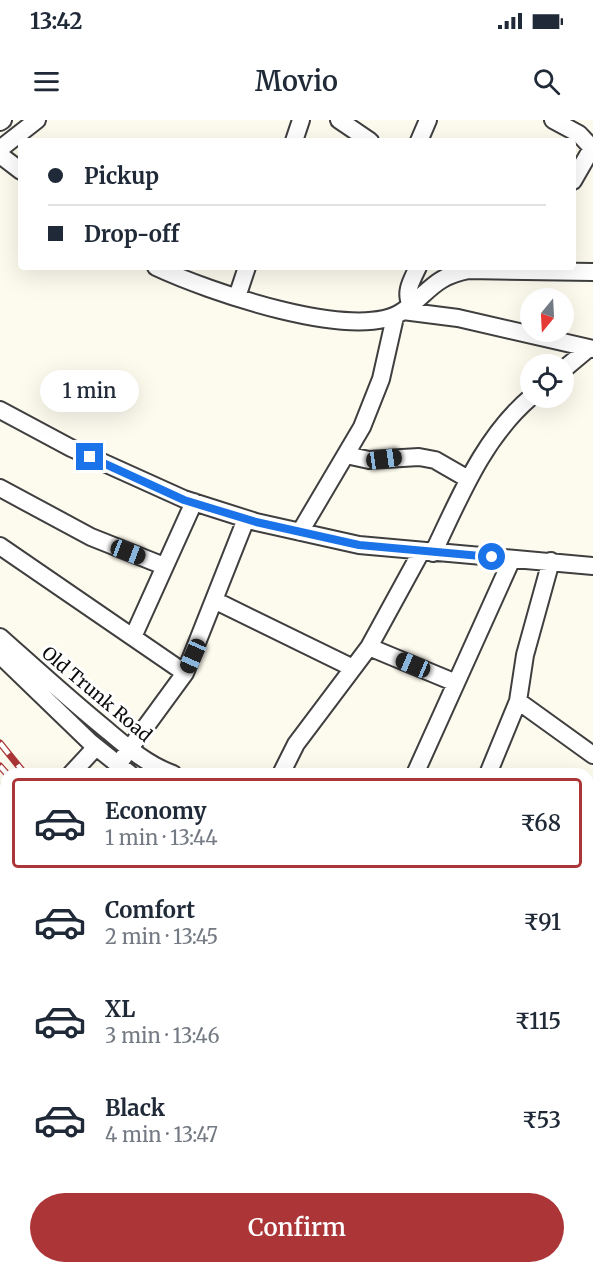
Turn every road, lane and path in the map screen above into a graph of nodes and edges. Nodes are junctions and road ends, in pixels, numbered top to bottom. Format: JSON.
{"nodes":[{"id":1,"x":37,"y":120,"type":"edge"},
{"id":2,"x":301,"y":120,"type":"edge"},
{"id":3,"x":339,"y":120,"type":"edge"},
{"id":4,"x":428,"y":120,"type":"edge"},
{"id":5,"x":553,"y":120,"type":"edge"},
{"id":6,"x":295,"y":138,"type":"edge"},
{"id":7,"x":366,"y":138,"type":"edge"},
{"id":8,"x":420,"y":138,"type":"edge"},
{"id":9,"x":592,"y":148,"type":"edge"},
{"id":10,"x":0,"y":149,"type":"edge"},
{"id":11,"x":0,"y":155,"type":"edge"},
{"id":12,"x":18,"y":169,"type":"edge"},
{"id":13,"x":576,"y":176,"type":"edge"},
{"id":14,"x":164,"y":270,"type":"edge"},
{"id":15,"x":246,"y":270,"type":"edge"},
{"id":16,"x":417,"y":270,"type":"edge"},
{"id":17,"x":469,"y":270,"type":"edge"},
{"id":18,"x":566,"y":270,"type":"edge"},
{"id":19,"x":593,"y":272,"type":"edge"},
{"id":20,"x":237,"y":297,"type":"junction"},
{"id":21,"x":403,"y":311,"type":"junction"},
{"id":22,"x":590,"y":349,"type":"edge"},
{"id":23,"x":574,"y":361,"type":"edge"},
{"id":24,"x":521,"y":408,"type":"edge"},
{"id":25,"x":0,"y":410,"type":"edge"},
{"id":26,"x":346,"y":455,"type":"junction"},
{"id":27,"x":468,"y":479,"type":"junction"},
{"id":28,"x":0,"y":488,"type":"edge"},
{"id":29,"x":194,"y":502,"type":"junction"},
{"id":30,"x":246,"y":519,"type":"junction"},
{"id":31,"x":300,"y":531,"type":"junction"},
{"id":32,"x":0,"y":546,"type":"edge"},
{"id":33,"x":427,"y":552,"type":"junction"},
{"id":34,"x":512,"y":559,"type":"junction"},
{"id":35,"x":551,"y":561,"type":"junction"},
{"id":36,"x":165,"y":566,"type":"junction"},
{"id":37,"x":593,"y":566,"type":"edge"},
{"id":38,"x":214,"y":600,"type":"junction"},
{"id":39,"x":133,"y":637,"type":"junction"},
{"id":40,"x":0,"y":638,"type":"edge"},
{"id":41,"x":369,"y":646,"type":"junction"},
{"id":42,"x":0,"y":655,"type":"edge"},
{"id":43,"x":353,"y":668,"type":"junction"},
{"id":44,"x":185,"y":673,"type":"junction"},
{"id":45,"x":456,"y":683,"type":"junction"},
{"id":46,"x":518,"y":701,"type":"junction"},
{"id":47,"x":96,"y":747,"type":"junction"},
{"id":48,"x":129,"y":748,"type":"junction"},
{"id":49,"x":593,"y":755,"type":"edge"},
{"id":50,"x":77,"y":768,"type":"edge"},
{"id":51,"x":121,"y":768,"type":"edge"},
{"id":52,"x":124,"y":768,"type":"edge"},
{"id":53,"x":160,"y":768,"type":"edge"},
{"id":54,"x":284,"y":768,"type":"edge"},
{"id":55,"x":418,"y":768,"type":"edge"},
{"id":56,"x":490,"y":768,"type":"edge"}],
"edges":[{"from":1,"to":10,"type":"street"},
{"from":2,"to":6,"type":"street"},
{"from":3,"to":7,"type":"street"},
{"from":4,"to":8,"type":"street"},
{"from":5,"to":9,"type":"street"},
{"from":9,"to":13,"type":"street"},
{"from":11,"to":12,"type":"street"},
{"from":14,"to":20,"type":"street"},
{"from":15,"to":20,"type":"street"},
{"from":16,"to":21,"type":"street"},
{"from":17,"to":21,"type":"street"},
{"from":18,"to":19,"type":"street"},
{"from":20,"to":21,"type":"street"},
{"from":21,"to":22,"type":"street"},
{"from":21,"to":26,"type":"street"},
{"from":22,"to":23,"type":"street"},
{"from":24,"to":27,"type":"street"},
{"from":25,"to":29,"type":"street"},
{"from":26,"to":27,"type":"street"},
{"from":26,"to":31,"type":"street"},
{"from":27,"to":33,"type":"street"},
{"from":28,"to":36,"type":"street"},
{"from":29,"to":30,"type":"street"},
{"from":29,"to":36,"type":"street"},
{"from":30,"to":31,"type":"street"},
{"from":30,"to":38,"type":"street"},
{"from":31,"to":33,"type":"street"},
{"from":32,"to":39,"type":"street"},
{"from":33,"to":34,"type":"street"},
{"from":33,"to":41,"type":"street"},
{"from":34,"to":35,"type":"street"},
{"from":34,"to":45,"type":"street"},
{"from":35,"to":37,"type":"street"},
{"from":35,"to":46,"type":"street"},
{"from":36,"to":39,"type":"street"},
{"from":38,"to":43,"type":"street"},
{"from":38,"to":44,"type":"street"},
{"from":39,"to":44,"type":"street"},
{"from":40,"to":48,"type":"street","name":"Old Trunk Road"},
{"from":41,"to":43,"type":"street"},
{"from":41,"to":45,"type":"street"},
{"from":42,"to":47,"type":"street","name":"Old Trunk Road"},
{"from":43,"to":54,"type":"street"},
{"from":44,"to":48,"type":"street"},
{"from":45,"to":55,"type":"street"},
{"from":46,"to":49,"type":"street"},
{"from":46,"to":56,"type":"street"},
{"from":47,"to":50,"type":"street"},
{"from":47,"to":51,"type":"street","name":"Old Trunk Road"},
{"from":48,"to":52,"type":"street"},
{"from":48,"to":53,"type":"street","name":"Old Trunk Road"}]}
